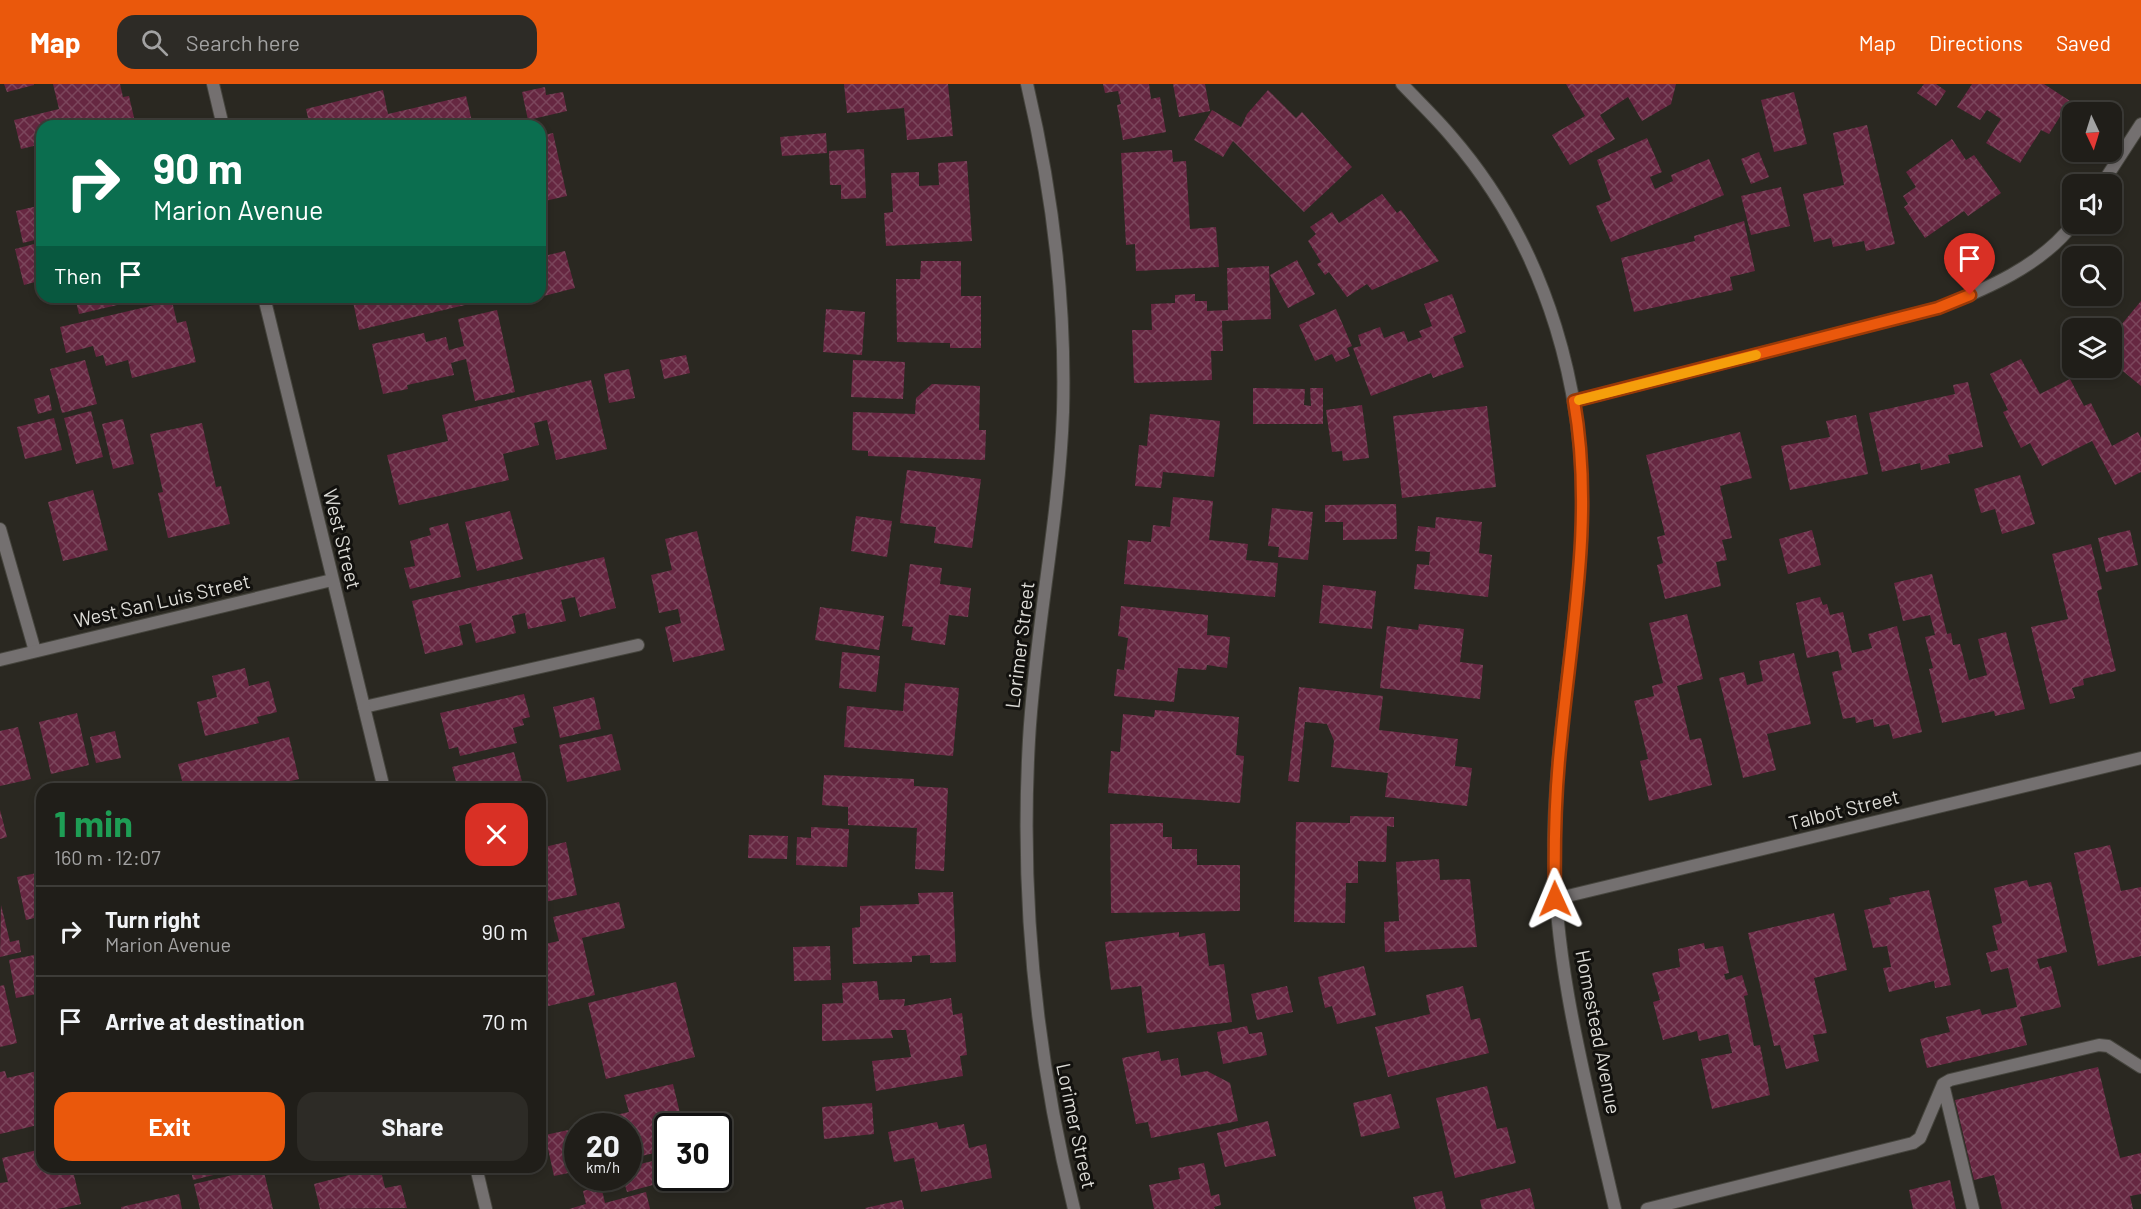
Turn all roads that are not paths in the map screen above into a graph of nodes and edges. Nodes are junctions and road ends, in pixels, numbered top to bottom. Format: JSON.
{"nodes":[{"id":1,"x":213,"y":84,"type":"edge"},
{"id":2,"x":1027,"y":84,"type":"edge"},
{"id":3,"x":1402,"y":84,"type":"edge"},
{"id":4,"x":222,"y":120,"type":"edge"},
{"id":5,"x":2141,"y":124,"type":"edge"},
{"id":6,"x":2108,"y":174,"type":"edge"},
{"id":7,"x":2062,"y":234,"type":"edge"},
{"id":8,"x":265,"y":303,"type":"edge"},
{"id":9,"x":1574,"y":401,"type":"junction"},
{"id":10,"x":0,"y":529,"type":"edge"},
{"id":11,"x":332,"y":580,"type":"junction"},
{"id":12,"x":638,"y":645,"type":"dead end"},
{"id":13,"x":35,"y":651,"type":"junction"},
{"id":14,"x":0,"y":660,"type":"edge"},
{"id":15,"x":364,"y":707,"type":"junction"},
{"id":16,"x":2141,"y":758,"type":"edge"},
{"id":17,"x":383,"y":783,"type":"edge"},
{"id":18,"x":1555,"y":899,"type":"junction"},
{"id":19,"x":2141,"y":1067,"type":"edge"},
{"id":20,"x":1943,"y":1084,"type":"junction"},
{"id":21,"x":477,"y":1173,"type":"edge"},
{"id":22,"x":486,"y":1209,"type":"edge"},
{"id":23,"x":1074,"y":1209,"type":"edge"},
{"id":24,"x":1615,"y":1209,"type":"edge"},
{"id":25,"x":1647,"y":1209,"type":"edge"},
{"id":26,"x":1973,"y":1209,"type":"edge"}],
"edges":[{"from":1,"to":4,"type":"street"},
{"from":2,"to":23,"type":"street","name":"Lorimer Street"},
{"from":3,"to":9,"type":"street","name":"Homestead Avenue"},
{"from":5,"to":6,"type":"street"},
{"from":7,"to":9,"type":"street"},
{"from":8,"to":11,"type":"street","name":"West Street"},
{"from":9,"to":18,"type":"street","name":"Homestead Avenue"},
{"from":10,"to":13,"type":"street"},
{"from":11,"to":13,"type":"street","name":"West San Luis Street"},
{"from":11,"to":15,"type":"street","name":"West Street"},
{"from":12,"to":15,"type":"street"},
{"from":13,"to":14,"type":"street","name":"West San Luis Street"},
{"from":15,"to":17,"type":"street","name":"West Street"},
{"from":16,"to":18,"type":"street","name":"Talbot Street"},
{"from":18,"to":24,"type":"street","name":"Homestead Avenue"},
{"from":19,"to":20,"type":"street"},
{"from":20,"to":25,"type":"street"},
{"from":20,"to":26,"type":"street"},
{"from":21,"to":22,"type":"street"}]}
